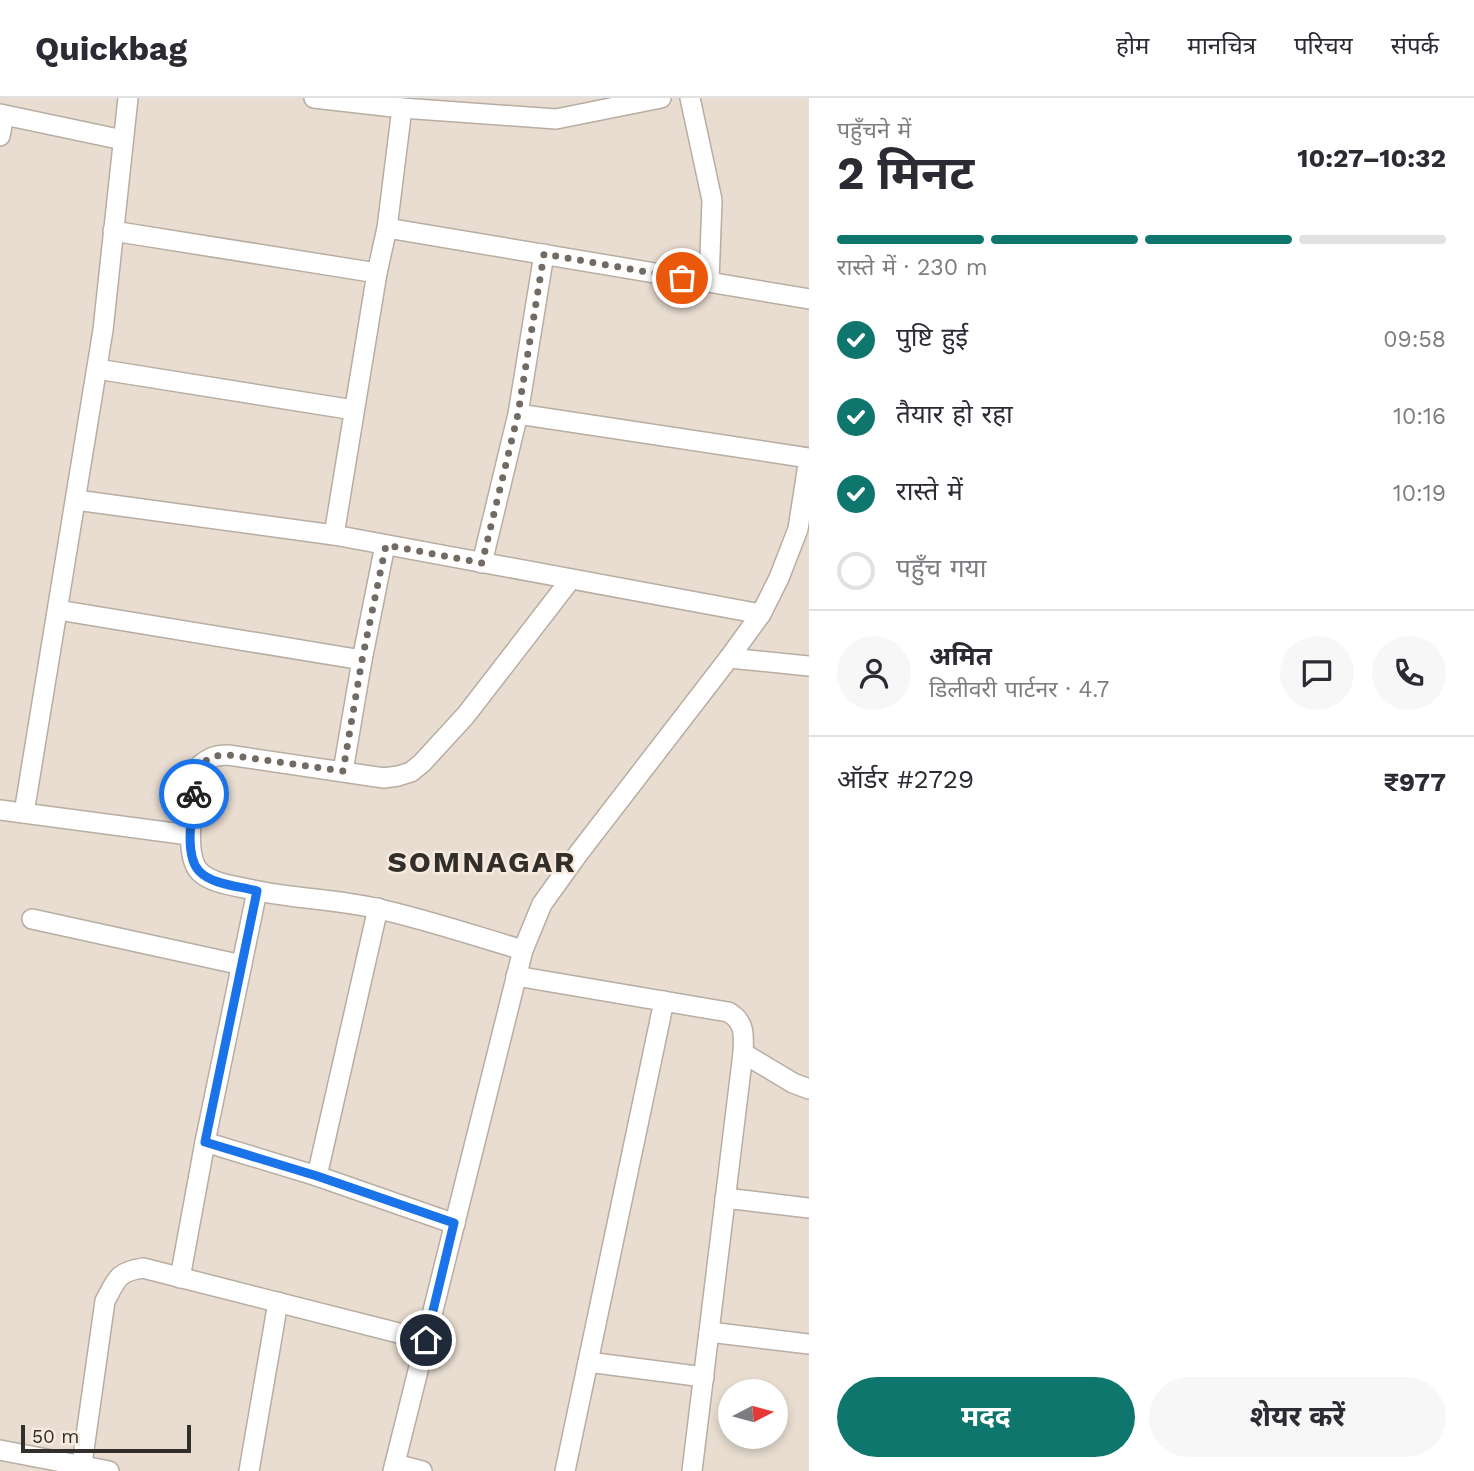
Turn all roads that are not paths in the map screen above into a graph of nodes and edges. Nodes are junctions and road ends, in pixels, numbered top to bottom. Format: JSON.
{"nodes":[{"id":1,"x":128,"y":98,"type":"edge"},
{"id":2,"x":314,"y":98,"type":"edge"},
{"id":3,"x":661,"y":98,"type":"edge"},
{"id":4,"x":690,"y":98,"type":"edge"},
{"id":5,"x":402,"y":108,"type":"junction"},
{"id":6,"x":2,"y":115,"type":"edge"},
{"id":7,"x":0,"y":136,"type":"edge"},
{"id":8,"x":123,"y":140,"type":"junction"},
{"id":9,"x":387,"y":228,"type":"junction"},
{"id":10,"x":114,"y":231,"type":"junction"},
{"id":11,"x":544,"y":254,"type":"junction"},
{"id":12,"x":377,"y":273,"type":"junction"},
{"id":13,"x":709,"y":282,"type":"junction"},
{"id":14,"x":809,"y":299,"type":"edge"},
{"id":15,"x":97,"y":369,"type":"junction"},
{"id":16,"x":354,"y":410,"type":"junction"},
{"id":17,"x":518,"y":414,"type":"junction"},
{"id":18,"x":76,"y":500,"type":"junction"},
{"id":19,"x":803,"y":530,"type":"edge"},
{"id":20,"x":334,"y":535,"type":"junction"},
{"id":21,"x":386,"y":545,"type":"junction"},
{"id":22,"x":482,"y":563,"type":"junction"},
{"id":23,"x":570,"y":579,"type":"junction"},
{"id":24,"x":58,"y":610,"type":"junction"},
{"id":25,"x":761,"y":614,"type":"junction"},
{"id":26,"x":729,"y":659,"type":"junction"},
{"id":27,"x":362,"y":660,"type":"junction"},
{"id":28,"x":809,"y":666,"type":"edge"},
{"id":29,"x":343,"y":771,"type":"junction"},
{"id":30,"x":0,"y":810,"type":"edge"},
{"id":31,"x":24,"y":813,"type":"junction"},
{"id":32,"x":189,"y":835,"type":"junction"},
{"id":33,"x":257,"y":891,"type":"junction"},
{"id":34,"x":377,"y":908,"type":"junction"},
{"id":35,"x":32,"y":919,"type":"dead end"},
{"id":36,"x":523,"y":950,"type":"junction"},
{"id":37,"x":242,"y":965,"type":"junction"},
{"id":38,"x":516,"y":976,"type":"junction"},
{"id":39,"x":664,"y":1001,"type":"junction"},
{"id":40,"x":743,"y":1053,"type":"junction"},
{"id":41,"x":809,"y":1089,"type":"edge"},
{"id":42,"x":205,"y":1142,"type":"junction"},
{"id":43,"x":317,"y":1176,"type":"junction"},
{"id":44,"x":725,"y":1198,"type":"junction"},
{"id":45,"x":809,"y":1208,"type":"edge"},
{"id":46,"x":454,"y":1223,"type":"junction"},
{"id":47,"x":180,"y":1278,"type":"junction"},
{"id":48,"x":278,"y":1302,"type":"junction"},
{"id":49,"x":709,"y":1332,"type":"junction"},
{"id":50,"x":426,"y":1340,"type":"junction"},
{"id":51,"x":809,"y":1344,"type":"edge"},
{"id":52,"x":588,"y":1362,"type":"junction"},
{"id":53,"x":704,"y":1377,"type":"junction"},
{"id":54,"x":0,"y":1450,"type":"edge"},
{"id":55,"x":81,"y":1468,"type":"edge"},
{"id":56,"x":394,"y":1468,"type":"edge"},
{"id":57,"x":109,"y":1471,"type":"edge"},
{"id":58,"x":249,"y":1471,"type":"edge"},
{"id":59,"x":422,"y":1471,"type":"edge"},
{"id":60,"x":565,"y":1471,"type":"edge"},
{"id":61,"x":692,"y":1471,"type":"edge"}],
"edges":[{"from":1,"to":8,"type":"street"},
{"from":2,"to":5,"type":"street"},
{"from":3,"to":5,"type":"street"},
{"from":4,"to":13,"type":"street"},
{"from":5,"to":9,"type":"street"},
{"from":6,"to":7,"type":"street"},
{"from":6,"to":8,"type":"street"},
{"from":8,"to":10,"type":"street"},
{"from":9,"to":11,"type":"street"},
{"from":9,"to":12,"type":"street"},
{"from":10,"to":12,"type":"street"},
{"from":10,"to":15,"type":"street"},
{"from":11,"to":13,"type":"street"},
{"from":11,"to":17,"type":"street"},
{"from":12,"to":16,"type":"street"},
{"from":13,"to":14,"type":"street"},
{"from":15,"to":16,"type":"street"},
{"from":15,"to":18,"type":"street"},
{"from":16,"to":20,"type":"street"},
{"from":17,"to":19,"type":"street"},
{"from":17,"to":22,"type":"street"},
{"from":18,"to":20,"type":"street"},
{"from":18,"to":24,"type":"street"},
{"from":19,"to":25,"type":"street"},
{"from":20,"to":21,"type":"street"},
{"from":21,"to":22,"type":"street"},
{"from":21,"to":27,"type":"street"},
{"from":22,"to":23,"type":"street"},
{"from":23,"to":25,"type":"street"},
{"from":23,"to":29,"type":"street"},
{"from":24,"to":27,"type":"street"},
{"from":24,"to":31,"type":"street"},
{"from":25,"to":26,"type":"street"},
{"from":26,"to":28,"type":"street"},
{"from":26,"to":36,"type":"street"},
{"from":27,"to":29,"type":"street"},
{"from":29,"to":32,"type":"street"},
{"from":30,"to":31,"type":"street"},
{"from":31,"to":32,"type":"street"},
{"from":32,"to":33,"type":"street"},
{"from":33,"to":34,"type":"street"},
{"from":33,"to":37,"type":"street"},
{"from":34,"to":36,"type":"street"},
{"from":34,"to":43,"type":"street"},
{"from":35,"to":37,"type":"street"},
{"from":36,"to":38,"type":"street"},
{"from":37,"to":42,"type":"street"},
{"from":38,"to":39,"type":"street"},
{"from":38,"to":46,"type":"street"},
{"from":39,"to":40,"type":"street"},
{"from":39,"to":52,"type":"street"},
{"from":40,"to":41,"type":"street"},
{"from":40,"to":44,"type":"street"},
{"from":42,"to":43,"type":"street"},
{"from":42,"to":47,"type":"street"},
{"from":43,"to":46,"type":"street"},
{"from":44,"to":45,"type":"street"},
{"from":44,"to":49,"type":"street"},
{"from":46,"to":50,"type":"street"},
{"from":47,"to":48,"type":"street"},
{"from":47,"to":55,"type":"street"},
{"from":48,"to":50,"type":"street"},
{"from":48,"to":58,"type":"street"},
{"from":49,"to":51,"type":"street"},
{"from":49,"to":53,"type":"street"},
{"from":50,"to":56,"type":"street"},
{"from":52,"to":53,"type":"street"},
{"from":52,"to":60,"type":"street"},
{"from":53,"to":61,"type":"street"},
{"from":54,"to":55,"type":"street"},
{"from":55,"to":57,"type":"street"},
{"from":56,"to":59,"type":"street"}]}
